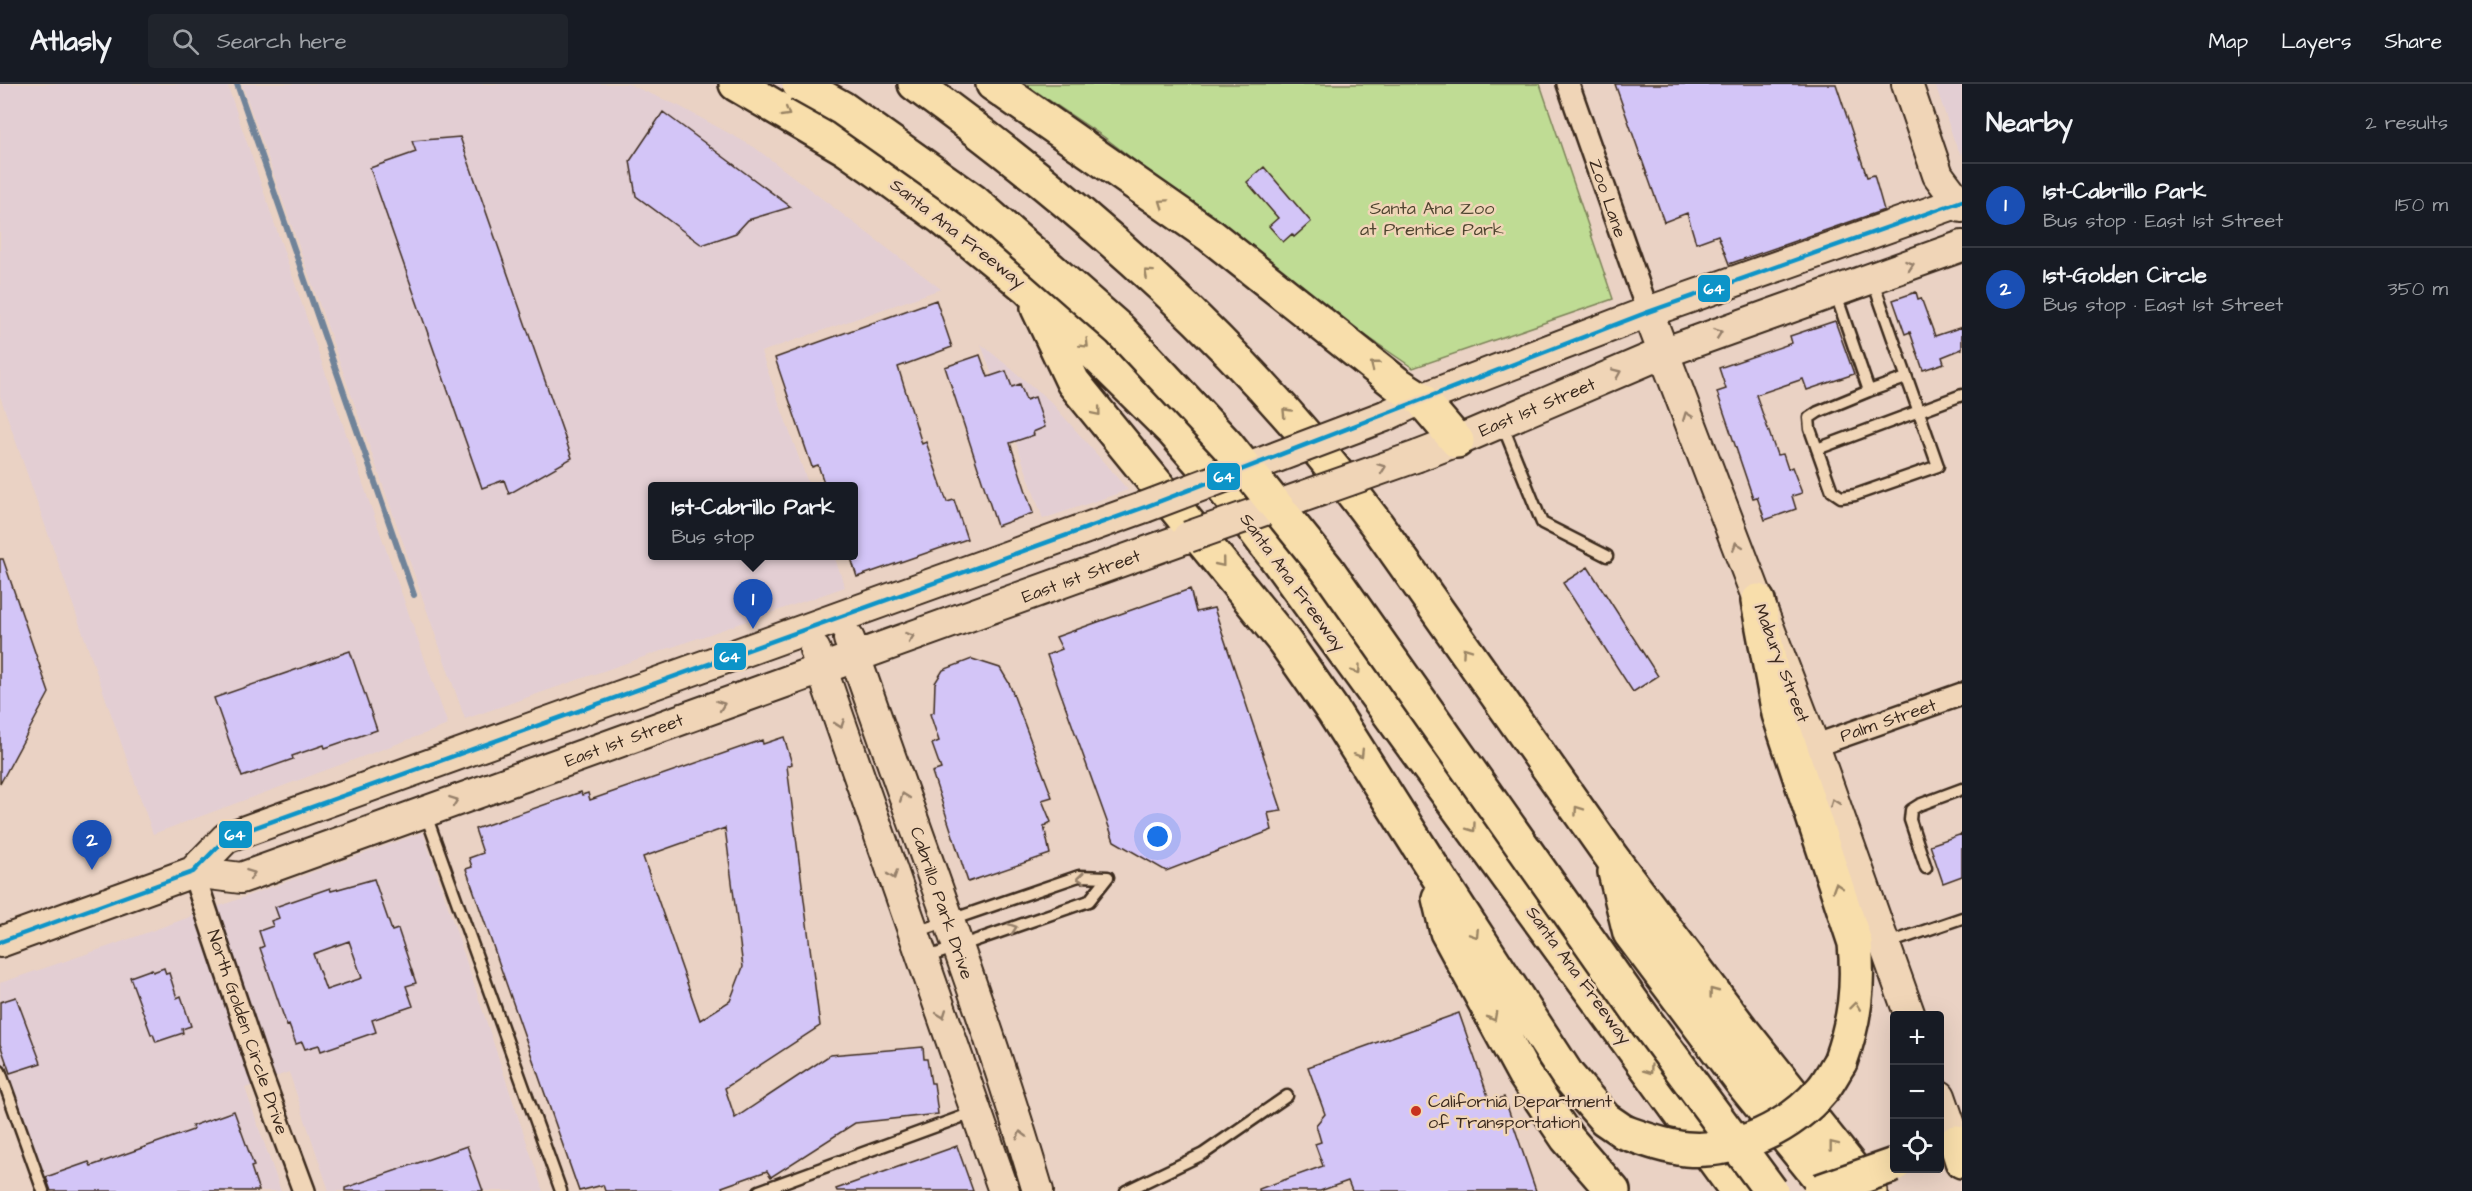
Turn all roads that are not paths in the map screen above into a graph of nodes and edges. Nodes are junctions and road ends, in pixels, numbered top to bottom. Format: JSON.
{"nodes":[{"id":1,"x":736,"y":84,"type":"edge"},
{"id":2,"x":799,"y":84,"type":"edge"},
{"id":3,"x":835,"y":84,"type":"edge"},
{"id":4,"x":915,"y":84,"type":"edge"},
{"id":5,"x":993,"y":84,"type":"edge"},
{"id":6,"x":1568,"y":84,"type":"edge"},
{"id":7,"x":1907,"y":84,"type":"edge"},
{"id":8,"x":1961,"y":203,"type":"edge"},
{"id":9,"x":1962,"y":246,"type":"edge"},
{"id":10,"x":1872,"y":278,"type":"junction"},
{"id":11,"x":1028,"y":288,"type":"junction"},
{"id":12,"x":1835,"y":292,"type":"junction"},
{"id":13,"x":1648,"y":312,"type":"junction"},
{"id":14,"x":1663,"y":353,"type":"junction"},
{"id":15,"x":1906,"y":378,"type":"junction"},
{"id":16,"x":1869,"y":391,"type":"junction"},
{"id":17,"x":1962,"y":395,"type":"edge"},
{"id":18,"x":1421,"y":399,"type":"junction"},
{"id":19,"x":1918,"y":411,"type":"junction"},
{"id":20,"x":1501,"y":422,"type":"junction"},
{"id":21,"x":1458,"y":441,"type":"junction"},
{"id":22,"x":1817,"y":449,"type":"junction"},
{"id":23,"x":1607,"y":556,"type":"dead end"},
{"id":24,"x":1758,"y":601,"type":"junction"},
{"id":25,"x":841,"y":616,"type":"junction"},
{"id":26,"x":808,"y":628,"type":"junction"},
{"id":27,"x":855,"y":657,"type":"junction"},
{"id":28,"x":822,"y":669,"type":"junction"},
{"id":29,"x":1962,"y":694,"type":"edge"},
{"id":30,"x":1814,"y":747,"type":"junction"},
{"id":31,"x":461,"y":754,"type":"junction"},
{"id":32,"x":1962,"y":789,"type":"edge"},
{"id":33,"x":424,"y":812,"type":"junction"},
{"id":34,"x":1612,"y":858,"type":"junction"},
{"id":35,"x":1432,"y":867,"type":"junction"},
{"id":36,"x":1926,"y":868,"type":"dead end"},
{"id":37,"x":194,"y":872,"type":"junction"},
{"id":38,"x":1962,"y":918,"type":"edge"},
{"id":39,"x":953,"y":934,"type":"junction"},
{"id":40,"x":0,"y":942,"type":"edge"},
{"id":41,"x":1885,"y":945,"type":"junction"},
{"id":42,"x":918,"y":946,"type":"junction"},
{"id":43,"x":1908,"y":1011,"type":"edge"},
{"id":44,"x":0,"y":1071,"type":"edge"},
{"id":45,"x":1287,"y":1096,"type":"dead end"},
{"id":46,"x":1944,"y":1106,"type":"edge"},
{"id":47,"x":976,"y":1111,"type":"junction"},
{"id":48,"x":1567,"y":1138,"type":"junction"},
{"id":49,"x":1960,"y":1148,"type":"edge"},
{"id":50,"x":1890,"y":1166,"type":"edge"},
{"id":51,"x":43,"y":1191,"type":"edge"},
{"id":52,"x":304,"y":1191,"type":"edge"},
{"id":53,"x":561,"y":1191,"type":"edge"},
{"id":54,"x":759,"y":1191,"type":"edge"},
{"id":55,"x":1004,"y":1191,"type":"edge"},
{"id":56,"x":1038,"y":1191,"type":"edge"},
{"id":57,"x":1126,"y":1191,"type":"edge"},
{"id":58,"x":1585,"y":1191,"type":"edge"},
{"id":59,"x":1613,"y":1191,"type":"edge"},
{"id":60,"x":1737,"y":1191,"type":"edge"},
{"id":61,"x":1771,"y":1191,"type":"edge"},
{"id":62,"x":1797,"y":1191,"type":"edge"},
{"id":63,"x":1820,"y":1191,"type":"edge"},
{"id":64,"x":1830,"y":1191,"type":"edge"},
{"id":65,"x":1870,"y":1191,"type":"edge"}],
"edges":[{"from":1,"to":11,"type":"main road","name":"Santa Ana Freeway","one_way":true},
{"from":2,"to":61,"type":"main road","bridge":true},
{"from":3,"to":62,"type":"main road","bridge":true},
{"from":34,"to":4,"type":"main road","one_way":true},
{"from":18,"to":5,"type":"main road","one_way":true},
{"from":6,"to":13,"type":"street","name":"Zoo Lane"},
{"from":7,"to":8,"type":"main road"},
{"from":8,"to":13,"type":"main road","name":"East 1st Street"},
{"from":10,"to":9,"type":"main road","name":"East 1st Street","one_way":true},
{"from":10,"to":12,"type":"main road","name":"East 1st Street"},
{"from":10,"to":15,"type":"lane"},
{"from":11,"to":35,"type":"main road","one_way":true},
{"from":11,"to":60,"type":"main road","name":"Santa Ana Freeway","one_way":true},
{"from":14,"to":12,"type":"main road","name":"East 1st Street","one_way":true},
{"from":12,"to":16,"type":"lane"},
{"from":13,"to":14,"type":"main road","name":"Mabury Street"},
{"from":13,"to":18,"type":"main road","name":"East 1st Street"},
{"from":20,"to":14,"type":"main road","name":"East 1st Street","one_way":true},
{"from":24,"to":14,"type":"main road","name":"Mabury Street","one_way":true},
{"from":15,"to":16,"type":"lane"},
{"from":15,"to":19,"type":"lane"},
{"from":16,"to":22,"type":"lane"},
{"from":17,"to":19,"type":"lane"},
{"from":18,"to":21,"type":"main road"},
{"from":18,"to":25,"type":"main road","name":"East 1st Street","bridge":true},
{"from":19,"to":22,"type":"lane"},
{"from":19,"to":22,"type":"lane"},
{"from":20,"to":21,"type":"main road","name":"East 1st Street"},
{"from":20,"to":23,"type":"lane"},
{"from":27,"to":21,"type":"main road","name":"East 1st Street","one_way":true,"bridge":true},
{"from":24,"to":30,"type":"main road","name":"Mabury Street"},
{"from":35,"to":24,"type":"main road","one_way":true,"bridge":true},
{"from":25,"to":26,"type":"main road","name":"East 1st Street"},
{"from":25,"to":27,"type":"main road","name":"Cabrillo Park Drive"},
{"from":26,"to":28,"type":"main road","name":"Cabrillo Park Drive"},
{"from":26,"to":31,"type":"main road","name":"East 1st Street"},
{"from":27,"to":28,"type":"main road","name":"East 1st Street"},
{"from":39,"to":27,"type":"main road","name":"Cabrillo Park Drive","one_way":true},
{"from":33,"to":28,"type":"main road","name":"East 1st Street","one_way":true},
{"from":28,"to":42,"type":"main road","name":"Cabrillo Park Drive","one_way":true},
{"from":29,"to":30,"type":"street","name":"Palm Street"},
{"from":41,"to":30,"type":"main road","name":"Mabury Street","one_way":true},
{"from":31,"to":33,"type":"main road"},
{"from":31,"to":37,"type":"main road","name":"East 1st Street"},
{"from":32,"to":36,"type":"lane"},
{"from":37,"to":33,"type":"main road","name":"East 1st Street","one_way":true},
{"from":33,"to":53,"type":"lane"},
{"from":34,"to":64,"type":"main road"},
{"from":65,"to":34,"type":"main road","one_way":true},
{"from":35,"to":48,"type":"main road","one_way":true},
{"from":37,"to":40,"type":"main road","name":"East 1st Street"},
{"from":37,"to":52,"type":"street","name":"North Golden Circle Drive"},
{"from":38,"to":41,"type":"lane"},
{"from":39,"to":39,"type":"lane","one_way":true},
{"from":39,"to":42,"type":"lane"},
{"from":39,"to":42,"type":"lane"},
{"from":56,"to":39,"type":"main road","name":"Cabrillo Park Drive","one_way":true},
{"from":41,"to":43,"type":"main road","name":"Mabury Street"},
{"from":42,"to":47,"type":"main road","name":"Cabrillo Park Drive","one_way":true},
{"from":44,"to":51,"type":"lane"},
{"from":45,"to":57,"type":"lane"},
{"from":46,"to":49,"type":"main road"},
{"from":47,"to":54,"type":"lane"},
{"from":47,"to":55,"type":"main road","name":"Cabrillo Park Drive"},
{"from":48,"to":58,"type":"main road"},
{"from":48,"to":59,"type":"main road"},
{"from":50,"to":63,"type":"main road","bridge":true}]}
